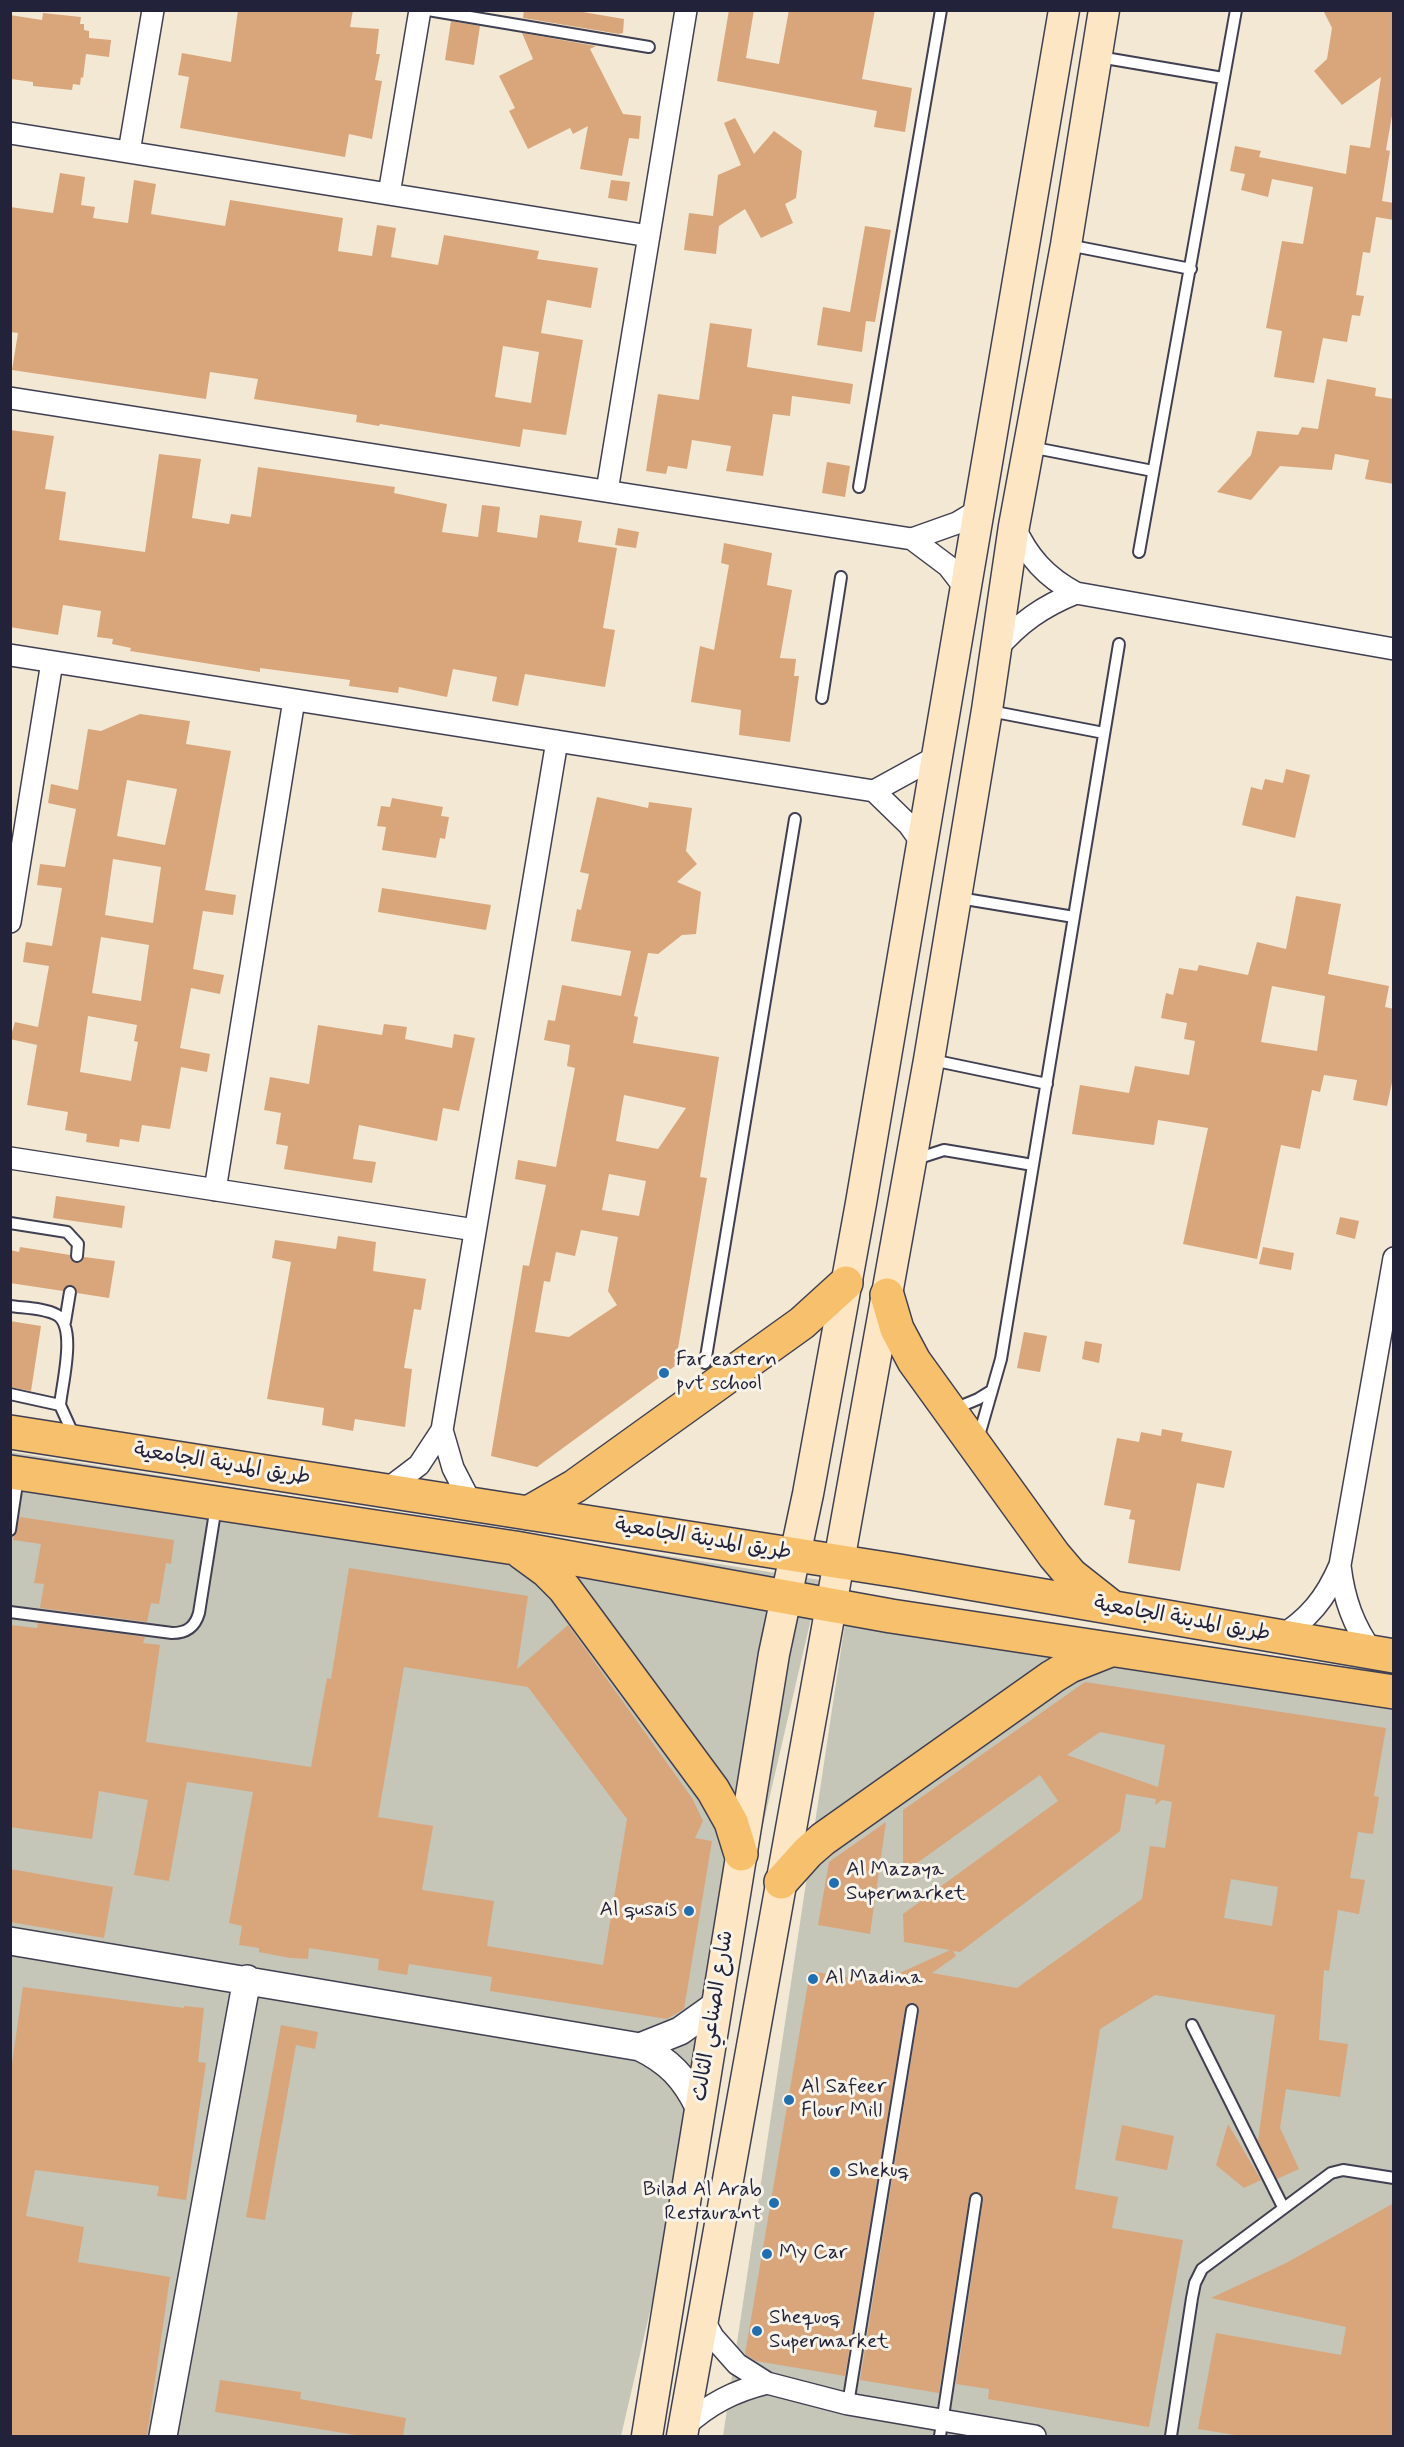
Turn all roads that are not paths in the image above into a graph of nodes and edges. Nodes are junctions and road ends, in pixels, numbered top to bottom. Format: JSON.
{"nodes":[{"id":1,"x":153,"y":10,"type":"edge"},
{"id":2,"x":420,"y":10,"type":"edge"},
{"id":3,"x":428,"y":10,"type":"edge"},
{"id":4,"x":686,"y":10,"type":"edge"},
{"id":5,"x":941,"y":10,"type":"edge"},
{"id":6,"x":1064,"y":10,"type":"edge"},
{"id":7,"x":1104,"y":10,"type":"edge"},
{"id":8,"x":1236,"y":10,"type":"edge"},
{"id":9,"x":649,"y":47,"type":"dead end"},
{"id":10,"x":1096,"y":57,"type":"junction"},
{"id":11,"x":1223,"y":78,"type":"junction"},
{"id":12,"x":10,"y":133,"type":"edge"},
{"id":13,"x":129,"y":152,"type":"junction"},
{"id":14,"x":389,"y":194,"type":"junction"},
{"id":15,"x":649,"y":236,"type":"junction"},
{"id":16,"x":1066,"y":244,"type":"junction"},
{"id":17,"x":1191,"y":269,"type":"junction"},
{"id":18,"x":10,"y":398,"type":"edge"},
{"id":19,"x":1029,"y":447,"type":"junction"},
{"id":20,"x":1154,"y":471,"type":"junction"},
{"id":21,"x":860,"y":486,"type":"dead end"},
{"id":22,"x":607,"y":491,"type":"junction"},
{"id":23,"x":977,"y":511,"type":"junction"},
{"id":24,"x":1014,"y":526,"type":"junction"},
{"id":25,"x":912,"y":539,"type":"junction"},
{"id":26,"x":1139,"y":552,"type":"dead end"},
{"id":27,"x":841,"y":577,"type":"dead end"},
{"id":28,"x":965,"y":588,"type":"junction"},
{"id":29,"x":1076,"y":593,"type":"junction"},
{"id":30,"x":1119,"y":644,"type":"dead end"},
{"id":31,"x":995,"y":650,"type":"junction"},
{"id":32,"x":1394,"y":650,"type":"edge"},
{"id":33,"x":10,"y":655,"type":"edge"},
{"id":34,"x":52,"y":662,"type":"junction"},
{"id":35,"x":991,"y":680,"type":"junction"},
{"id":36,"x":822,"y":698,"type":"dead end"},
{"id":37,"x":294,"y":700,"type":"junction"},
{"id":38,"x":987,"y":710,"type":"junction"},
{"id":39,"x":1104,"y":733,"type":"junction"},
{"id":40,"x":557,"y":741,"type":"junction"},
{"id":41,"x":936,"y":757,"type":"junction"},
{"id":42,"x":874,"y":791,"type":"junction"},
{"id":43,"x":795,"y":819,"type":"dead end"},
{"id":44,"x":922,"y":843,"type":"junction"},
{"id":45,"x":954,"y":898,"type":"junction"},
{"id":46,"x":1074,"y":917,"type":"junction"},
{"id":47,"x":10,"y":921,"type":"edge"},
{"id":48,"x":929,"y":1060,"type":"junction"},
{"id":49,"x":1047,"y":1084,"type":"junction"},
{"id":50,"x":10,"y":1158,"type":"edge"},
{"id":51,"x":909,"y":1163,"type":"junction"},
{"id":52,"x":1033,"y":1165,"type":"junction"},
{"id":53,"x":215,"y":1190,"type":"junction"},
{"id":54,"x":10,"y":1223,"type":"edge"},
{"id":55,"x":475,"y":1230,"type":"junction"},
{"id":56,"x":77,"y":1256,"type":"dead end"},
{"id":57,"x":1394,"y":1258,"type":"edge"},
{"id":58,"x":846,"y":1283,"type":"junction"},
{"id":59,"x":70,"y":1292,"type":"dead end"},
{"id":60,"x":887,"y":1295,"type":"junction"},
{"id":61,"x":10,"y":1306,"type":"edge"},
{"id":62,"x":65,"y":1322,"type":"junction"},
{"id":63,"x":705,"y":1363,"type":"dead end"},
{"id":64,"x":1384,"y":1377,"type":"edge"},
{"id":65,"x":991,"y":1391,"type":"junction"},
{"id":66,"x":10,"y":1394,"type":"edge"},
{"id":67,"x":60,"y":1405,"type":"junction"},
{"id":68,"x":442,"y":1430,"type":"junction"},
{"id":69,"x":10,"y":1432,"type":"edge"},
{"id":70,"x":963,"y":1434,"type":"junction"},
{"id":71,"x":76,"y":1442,"type":"junction"},
{"id":72,"x":15,"y":1473,"type":"edge"},
{"id":73,"x":386,"y":1490,"type":"junction"},
{"id":74,"x":217,"y":1503,"type":"junction"},
{"id":75,"x":471,"y":1503,"type":"junction"},
{"id":76,"x":528,"y":1513,"type":"junction"},
{"id":77,"x":802,"y":1518,"type":"junction"},
{"id":78,"x":845,"y":1527,"type":"junction"},
{"id":79,"x":10,"y":1530,"type":"edge"},
{"id":80,"x":515,"y":1548,"type":"junction"},
{"id":81,"x":757,"y":1549,"type":"junction"},
{"id":82,"x":795,"y":1555,"type":"junction"},
{"id":83,"x":838,"y":1562,"type":"junction"},
{"id":84,"x":1340,"y":1565,"type":"junction"},
{"id":85,"x":882,"y":1569,"type":"junction"},
{"id":86,"x":745,"y":1588,"type":"junction"},
{"id":87,"x":786,"y":1596,"type":"junction"},
{"id":88,"x":831,"y":1605,"type":"junction"},
{"id":89,"x":1113,"y":1608,"type":"junction"},
{"id":90,"x":10,"y":1612,"type":"edge"},
{"id":91,"x":876,"y":1613,"type":"junction"},
{"id":92,"x":779,"y":1632,"type":"junction"},
{"id":93,"x":1278,"y":1638,"type":"junction"},
{"id":94,"x":823,"y":1643,"type":"junction"},
{"id":95,"x":1109,"y":1650,"type":"junction"},
{"id":96,"x":1383,"y":1655,"type":"edge"},
{"id":97,"x":1394,"y":1692,"type":"edge"},
{"id":98,"x":741,"y":1854,"type":"junction"},
{"id":99,"x":781,"y":1882,"type":"junction"},
{"id":100,"x":10,"y":1941,"type":"edge"},
{"id":101,"x":247,"y":1979,"type":"junction"},
{"id":102,"x":716,"y":2006,"type":"junction"},
{"id":103,"x":912,"y":2010,"type":"dead end"},
{"id":104,"x":1192,"y":2025,"type":"dead end"},
{"id":105,"x":640,"y":2047,"type":"junction"},
{"id":106,"x":699,"y":2107,"type":"junction"},
{"id":107,"x":1394,"y":2178,"type":"edge"},
{"id":108,"x":976,"y":2199,"type":"dead end"},
{"id":109,"x":1283,"y":2207,"type":"junction"},
{"id":110,"x":704,"y":2321,"type":"junction"},
{"id":111,"x":768,"y":2383,"type":"junction"},
{"id":112,"x":848,"y":2404,"type":"junction"},
{"id":113,"x":941,"y":2428,"type":"edge"},
{"id":114,"x":683,"y":2432,"type":"edge"},
{"id":115,"x":163,"y":2436,"type":"edge"},
{"id":116,"x":647,"y":2436,"type":"edge"},
{"id":117,"x":1035,"y":2436,"type":"edge"},
{"id":118,"x":1171,"y":2436,"type":"edge"}],
"edges":[{"from":1,"to":13,"type":"street"},
{"from":2,"to":14,"type":"street"},
{"from":3,"to":9,"type":"lane"},
{"from":4,"to":15,"type":"street"},
{"from":5,"to":21,"type":"lane"},
{"from":6,"to":23,"type":"main road","name":"شارع الصناعي الثالث"},
{"from":7,"to":10,"type":"main road","name":"شارع الصناعي الثالث"},
{"from":8,"to":11,"type":"lane"},
{"from":10,"to":11,"type":"lane"},
{"from":10,"to":16,"type":"main road","name":"شارع الصناعي الثالث"},
{"from":11,"to":17,"type":"lane"},
{"from":12,"to":13,"type":"street"},
{"from":13,"to":14,"type":"street"},
{"from":14,"to":15,"type":"street"},
{"from":15,"to":22,"type":"street"},
{"from":16,"to":17,"type":"lane"},
{"from":16,"to":19,"type":"main road","name":"شارع الصناعي الثالث"},
{"from":17,"to":20,"type":"lane"},
{"from":18,"to":22,"type":"street"},
{"from":19,"to":20,"type":"lane"},
{"from":19,"to":24,"type":"main road","name":"شارع الصناعي الثالث"},
{"from":20,"to":26,"type":"lane"},
{"from":22,"to":25,"type":"street"},
{"from":23,"to":25,"type":"street"},
{"from":23,"to":28,"type":"main road","name":"شارع الصناعي الثالث"},
{"from":24,"to":29,"type":"street"},
{"from":24,"to":31,"type":"main road","name":"شارع الصناعي الثالث"},
{"from":25,"to":28,"type":"street"},
{"from":27,"to":36,"type":"lane"},
{"from":28,"to":35,"type":"main road"},
{"from":28,"to":41,"type":"main road","name":"شارع الصناعي الثالث"},
{"from":29,"to":31,"type":"street"},
{"from":29,"to":32,"type":"street"},
{"from":30,"to":39,"type":"lane"},
{"from":31,"to":35,"type":"main road","name":"شارع الصناعي الثالث"},
{"from":33,"to":34,"type":"street"},
{"from":34,"to":37,"type":"street"},
{"from":34,"to":47,"type":"street"},
{"from":35,"to":38,"type":"main road","name":"شارع الصناعي الثالث"},
{"from":37,"to":40,"type":"street"},
{"from":37,"to":53,"type":"street"},
{"from":38,"to":39,"type":"lane"},
{"from":38,"to":45,"type":"main road","name":"شارع الصناعي الثالث"},
{"from":39,"to":46,"type":"lane"},
{"from":40,"to":42,"type":"street"},
{"from":40,"to":55,"type":"street"},
{"from":41,"to":42,"type":"street"},
{"from":41,"to":44,"type":"main road","name":"شارع الصناعي الثالث"},
{"from":42,"to":44,"type":"street"},
{"from":43,"to":63,"type":"lane"},
{"from":44,"to":58,"type":"main road","name":"شارع الصناعي الثالث"},
{"from":45,"to":46,"type":"lane"},
{"from":45,"to":48,"type":"main road","name":"شارع الصناعي الثالث"},
{"from":46,"to":49,"type":"lane"},
{"from":48,"to":49,"type":"lane"},
{"from":48,"to":51,"type":"main road","name":"شارع الصناعي الثالث"},
{"from":49,"to":52,"type":"lane"},
{"from":50,"to":53,"type":"street"},
{"from":51,"to":52,"type":"lane"},
{"from":51,"to":60,"type":"main road","name":"شارع الصناعي الثالث"},
{"from":52,"to":65,"type":"lane"},
{"from":53,"to":55,"type":"street"},
{"from":54,"to":56,"type":"lane"},
{"from":55,"to":68,"type":"street"},
{"from":57,"to":64,"type":"street"},
{"from":58,"to":76,"type":"main road"},
{"from":58,"to":77,"type":"main road","name":"شارع الصناعي الثالث"},
{"from":59,"to":62,"type":"lane"},
{"from":60,"to":70,"type":"main road"},
{"from":60,"to":78,"type":"main road","name":"شارع الصناعي الثالث"},
{"from":61,"to":62,"type":"lane"},
{"from":62,"to":67,"type":"lane"},
{"from":64,"to":84,"type":"street"},
{"from":65,"to":70,"type":"lane"},
{"from":65,"to":70,"type":"lane"},
{"from":66,"to":67,"type":"lane"},
{"from":67,"to":71,"type":"lane"},
{"from":68,"to":73,"type":"street"},
{"from":68,"to":75,"type":"street"},
{"from":69,"to":71,"type":"main road","name":"طريق المدينة الجامعية"},
{"from":70,"to":89,"type":"main road"},
{"from":71,"to":73,"type":"main road","name":"طريق المدينة الجامعية"},
{"from":72,"to":74,"type":"main road","name":"طريق المدينة الجامعية"},
{"from":72,"to":79,"type":"lane"},
{"from":73,"to":75,"type":"main road","name":"طريق المدينة الجامعية"},
{"from":74,"to":80,"type":"main road","name":"طريق المدينة الجامعية"},
{"from":74,"to":90,"type":"lane"},
{"from":75,"to":76,"type":"main road","name":"طريق المدينة الجامعية"},
{"from":76,"to":81,"type":"main road","name":"طريق المدينة الجامعية"},
{"from":77,"to":78,"type":"main road"},
{"from":77,"to":82,"type":"main road","name":"شارع الصناعي الثالث"},
{"from":78,"to":83,"type":"main road","name":"شارع الصناعي الثالث"},
{"from":80,"to":86,"type":"main road","name":"طريق المدينة الجامعية"},
{"from":80,"to":98,"type":"main road"},
{"from":81,"to":82,"type":"main road","name":"طريق المدينة الجامعية"},
{"from":81,"to":86,"type":"main road"},
{"from":82,"to":83,"type":"main road","name":"طريق المدينة الجامعية"},
{"from":82,"to":87,"type":"main road","name":"شارع الصناعي الثالث"},
{"from":83,"to":85,"type":"main road","name":"طريق المدينة الجامعية"},
{"from":83,"to":88,"type":"main road","name":"شارع الصناعي الثالث"},
{"from":84,"to":93,"type":"street"},
{"from":84,"to":96,"type":"street"},
{"from":85,"to":89,"type":"main road","name":"طريق المدينة الجامعية"},
{"from":85,"to":91,"type":"main road"},
{"from":86,"to":87,"type":"main road","name":"طريق المدينة الجامعية"},
{"from":87,"to":88,"type":"main road","name":"طريق المدينة الجامعية"},
{"from":87,"to":92,"type":"main road","name":"شارع الصناعي الثالث"},
{"from":88,"to":91,"type":"main road","name":"طريق المدينة الجامعية"},
{"from":88,"to":94,"type":"main road","name":"شارع الصناعي الثالث"},
{"from":89,"to":93,"type":"main road","name":"طريق المدينة الجامعية"},
{"from":91,"to":95,"type":"main road","name":"طريق المدينة الجامعية"},
{"from":92,"to":94,"type":"main road"},
{"from":92,"to":98,"type":"main road","name":"شارع الصناعي الثالث"},
{"from":93,"to":96,"type":"main road","name":"طريق المدينة الجامعية"},
{"from":94,"to":99,"type":"main road","name":"شارع الصناعي الثالث"},
{"from":95,"to":97,"type":"main road","name":"طريق المدينة الجامعية"},
{"from":95,"to":99,"type":"main road"},
{"from":98,"to":102,"type":"main road","name":"شارع الصناعي الثالث"},
{"from":99,"to":110,"type":"main road","name":"شارع الصناعي الثالث"},
{"from":100,"to":101,"type":"street"},
{"from":101,"to":105,"type":"street"},
{"from":101,"to":115,"type":"street"},
{"from":102,"to":105,"type":"street"},
{"from":102,"to":106,"type":"main road","name":"شارع الصناعي الثالث"},
{"from":103,"to":112,"type":"lane"},
{"from":104,"to":109,"type":"lane"},
{"from":105,"to":106,"type":"street"},
{"from":106,"to":116,"type":"main road","name":"شارع الصناعي الثالث"},
{"from":107,"to":109,"type":"lane"},
{"from":108,"to":113,"type":"lane"},
{"from":109,"to":118,"type":"lane"},
{"from":110,"to":111,"type":"street"},
{"from":110,"to":114,"type":"main road","name":"شارع الصناعي الثالث"},
{"from":111,"to":112,"type":"street"},
{"from":111,"to":114,"type":"street"},
{"from":112,"to":113,"type":"street"},
{"from":113,"to":117,"type":"street"}]}
